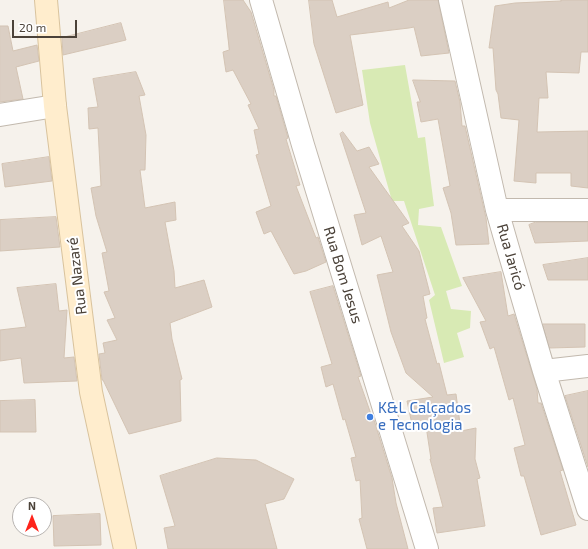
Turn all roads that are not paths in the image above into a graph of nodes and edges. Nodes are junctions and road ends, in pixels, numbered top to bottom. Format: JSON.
{"nodes":[{"id":1,"x":46,"y":0,"type":"edge"},
{"id":2,"x":261,"y":0,"type":"edge"},
{"id":3,"x":450,"y":0,"type":"edge"},
{"id":4,"x":55,"y":106,"type":"junction"},
{"id":5,"x":0,"y":115,"type":"edge"},
{"id":6,"x":498,"y":210,"type":"junction"},
{"id":7,"x":588,"y":210,"type":"edge"},
{"id":8,"x":588,"y":366,"type":"edge"},
{"id":9,"x":544,"y":371,"type":"junction"},
{"id":10,"x":588,"y":509,"type":"edge"},
{"id":11,"x":125,"y":549,"type":"edge"},
{"id":12,"x":427,"y":549,"type":"edge"}],
"edges":[{"from":1,"to":4,"type":"street","name":"Rua Nazaré"},
{"from":2,"to":12,"type":"street","name":"Rua Bom Jesus"},
{"from":3,"to":6,"type":"street","name":"Rua Jaricó"},
{"from":4,"to":5,"type":"street"},
{"from":4,"to":11,"type":"street","name":"Rua Nazaré"},
{"from":6,"to":7,"type":"street"},
{"from":6,"to":9,"type":"street","name":"Rua Jaricó"},
{"from":8,"to":9,"type":"street"},
{"from":9,"to":10,"type":"street","name":"Rua Jaricó"}]}
